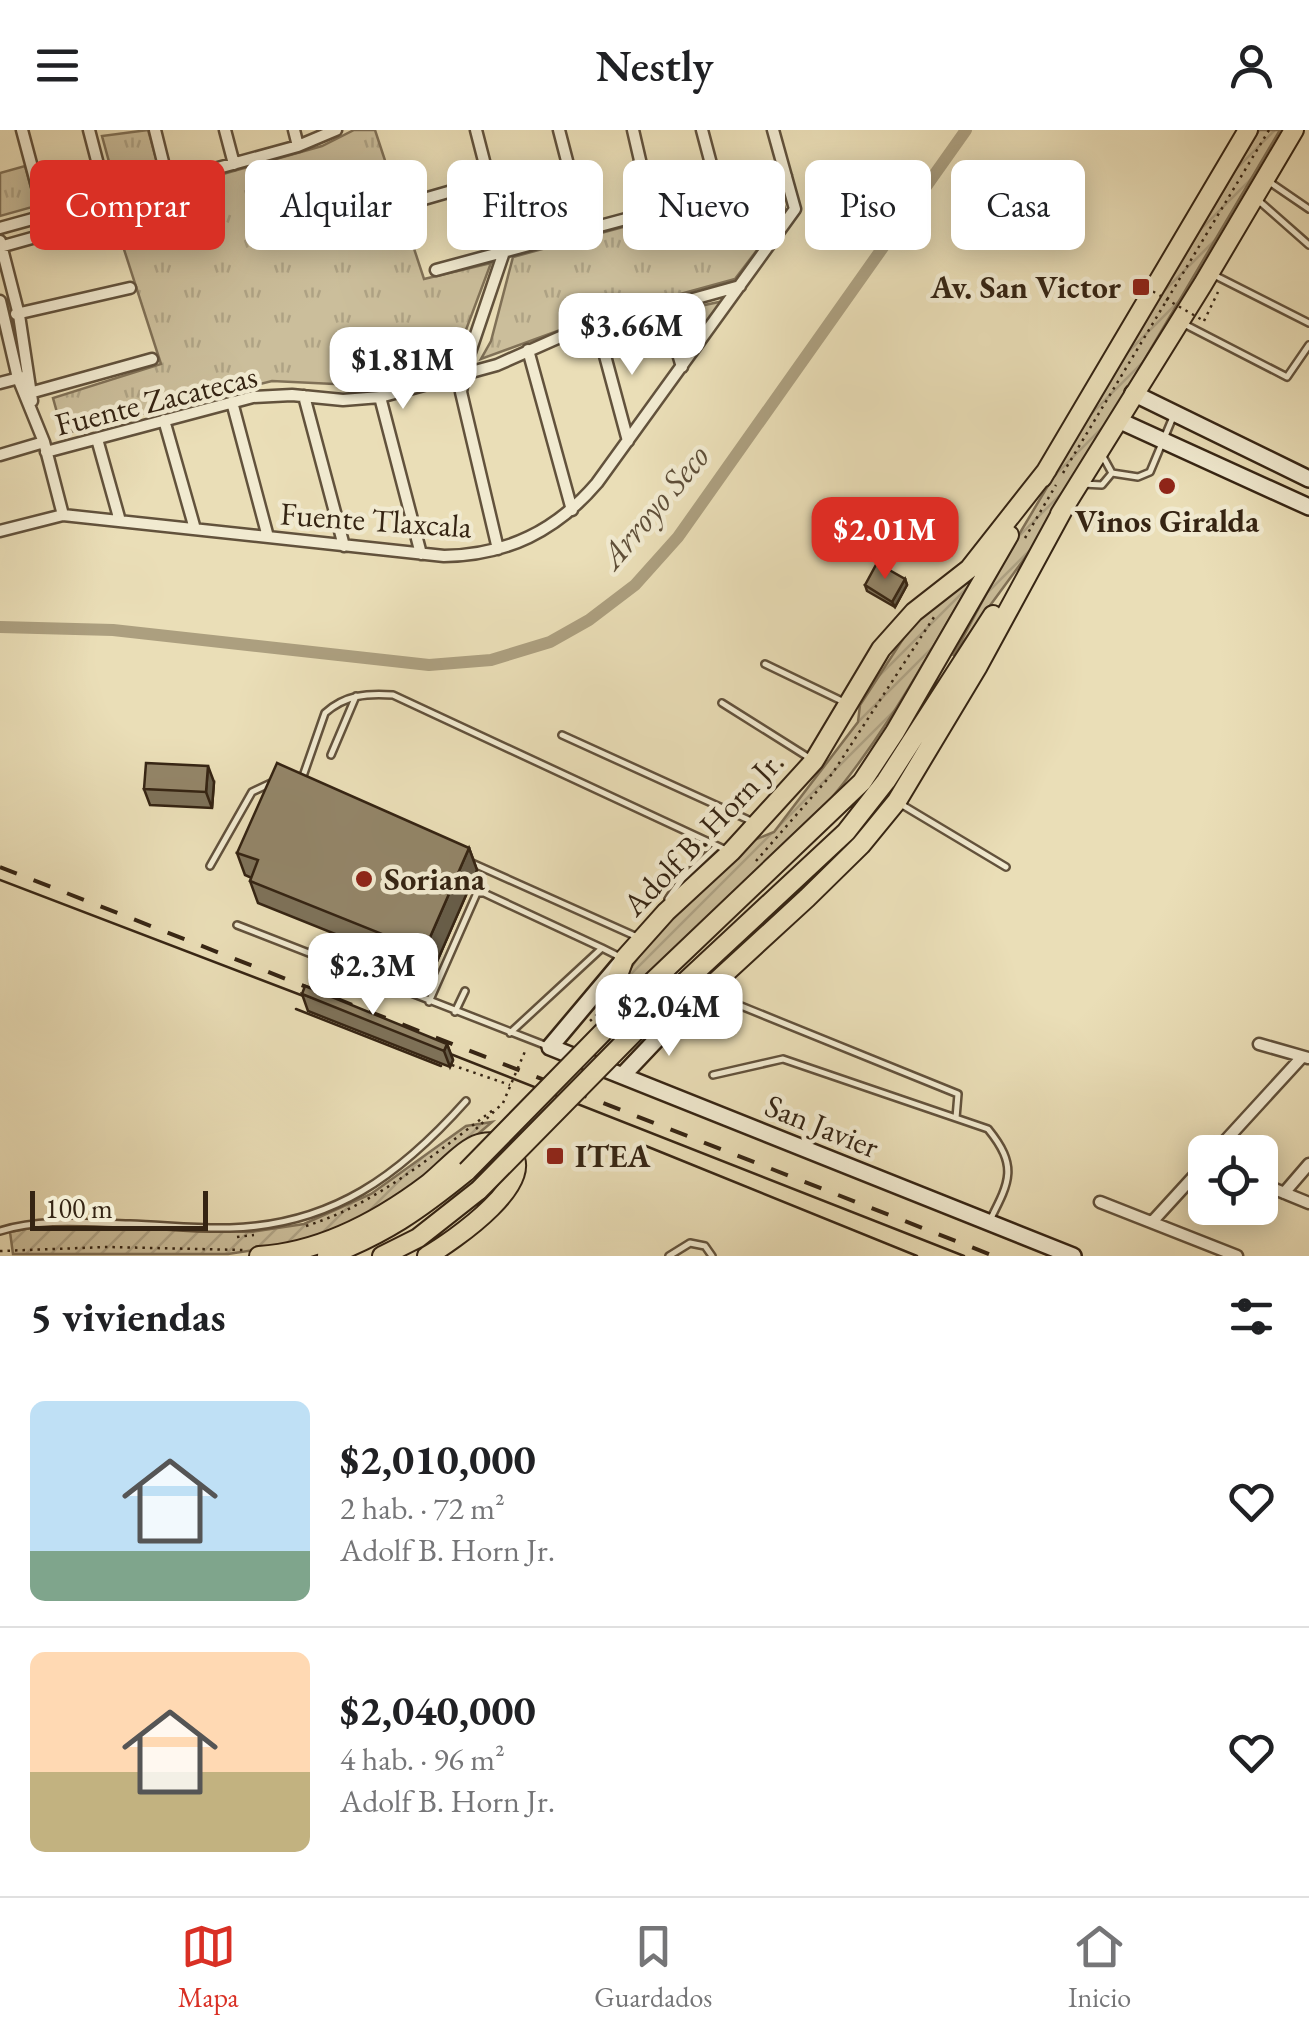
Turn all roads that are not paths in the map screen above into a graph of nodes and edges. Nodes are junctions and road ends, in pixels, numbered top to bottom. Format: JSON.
{"nodes":[{"id":1,"x":22,"y":130,"type":"edge"},
{"id":2,"x":89,"y":130,"type":"edge"},
{"id":3,"x":155,"y":130,"type":"edge"},
{"id":4,"x":225,"y":130,"type":"edge"},
{"id":5,"x":294,"y":130,"type":"edge"},
{"id":6,"x":336,"y":130,"type":"edge"},
{"id":7,"x":476,"y":130,"type":"edge"},
{"id":8,"x":558,"y":130,"type":"edge"},
{"id":9,"x":633,"y":130,"type":"edge"},
{"id":10,"x":702,"y":130,"type":"edge"},
{"id":11,"x":773,"y":130,"type":"edge"},
{"id":12,"x":1248,"y":130,"type":"edge"},
{"id":13,"x":1294,"y":130,"type":"edge"},
{"id":14,"x":298,"y":146,"type":"junction"},
{"id":15,"x":30,"y":160,"type":"edge"},
{"id":16,"x":96,"y":160,"type":"edge"},
{"id":17,"x":162,"y":160,"type":"edge"},
{"id":18,"x":484,"y":160,"type":"edge"},
{"id":19,"x":566,"y":160,"type":"edge"},
{"id":20,"x":640,"y":160,"type":"edge"},
{"id":21,"x":710,"y":160,"type":"edge"},
{"id":22,"x":234,"y":164,"type":"junction"},
{"id":23,"x":225,"y":166,"type":"edge"},
{"id":24,"x":786,"y":176,"type":"joint"},
{"id":25,"x":1265,"y":179,"type":"junction"},
{"id":26,"x":1254,"y":197,"type":"junction"},
{"id":27,"x":1309,"y":209,"type":"edge"},
{"id":28,"x":30,"y":220,"type":"edge"},
{"id":29,"x":0,"y":228,"type":"edge"},
{"id":30,"x":30,"y":237,"type":"edge"},
{"id":31,"x":1,"y":245,"type":"edge"},
{"id":32,"x":1309,"y":245,"type":"edge"},
{"id":33,"x":508,"y":250,"type":"edge"},
{"id":34,"x":504,"y":251,"type":"junction"},
{"id":35,"x":436,"y":270,"type":"dead end"},
{"id":36,"x":1210,"y":273,"type":"junction"},
{"id":37,"x":740,"y":286,"type":"junction"},
{"id":38,"x":130,"y":288,"type":"dead end"},
{"id":39,"x":664,"y":307,"type":"junction"},
{"id":40,"x":1,"y":309,"type":"edge"},
{"id":41,"x":20,"y":315,"type":"junction"},
{"id":42,"x":1178,"y":321,"type":"junction"},
{"id":43,"x":1309,"y":324,"type":"edge"},
{"id":44,"x":597,"y":326,"type":"junction"},
{"id":45,"x":1309,"y":345,"type":"edge"},
{"id":46,"x":528,"y":350,"type":"junction"},
{"id":47,"x":152,"y":358,"type":"dead end"},
{"id":48,"x":682,"y":367,"type":"junction"},
{"id":49,"x":462,"y":376,"type":"junction"},
{"id":50,"x":22,"y":377,"type":"junction"},
{"id":51,"x":0,"y":384,"type":"edge"},
{"id":52,"x":28,"y":394,"type":"junction"},
{"id":53,"x":1134,"y":394,"type":"junction"},
{"id":54,"x":304,"y":396,"type":"junction"},
{"id":55,"x":380,"y":397,"type":"junction"},
{"id":56,"x":232,"y":402,"type":"junction"},
{"id":57,"x":1174,"y":415,"type":"junction"},
{"id":58,"x":164,"y":420,"type":"junction"},
{"id":59,"x":1118,"y":420,"type":"junction"},
{"id":60,"x":97,"y":438,"type":"junction"},
{"id":61,"x":1162,"y":440,"type":"junction"},
{"id":62,"x":628,"y":441,"type":"junction"},
{"id":63,"x":45,"y":447,"type":"junction"},
{"id":64,"x":1099,"y":450,"type":"junction"},
{"id":65,"x":0,"y":455,"type":"edge"},
{"id":66,"x":1273,"y":462,"type":"junction"},
{"id":67,"x":1048,"y":470,"type":"junction"},
{"id":68,"x":1112,"y":473,"type":"junction"},
{"id":69,"x":1309,"y":479,"type":"edge"},
{"id":70,"x":1078,"y":484,"type":"junction"},
{"id":71,"x":1261,"y":485,"type":"junction"},
{"id":72,"x":1066,"y":506,"type":"junction"},
{"id":73,"x":1309,"y":507,"type":"edge"},
{"id":74,"x":572,"y":510,"type":"junction"},
{"id":75,"x":63,"y":515,"type":"junction"},
{"id":76,"x":120,"y":521,"type":"junction"},
{"id":77,"x":195,"y":529,"type":"junction"},
{"id":78,"x":0,"y":531,"type":"edge"},
{"id":79,"x":268,"y":537,"type":"junction"},
{"id":80,"x":344,"y":546,"type":"junction"},
{"id":81,"x":498,"y":549,"type":"junction"},
{"id":82,"x":421,"y":554,"type":"junction"},
{"id":83,"x":765,"y":664,"type":"dead end"},
{"id":84,"x":356,"y":696,"type":"junction"},
{"id":85,"x":722,"y":704,"type":"dead end"},
{"id":86,"x":847,"y":704,"type":"junction"},
{"id":87,"x":562,"y":735,"type":"dead end"},
{"id":88,"x":330,"y":756,"type":"dead end"},
{"id":89,"x":814,"y":760,"type":"junction"},
{"id":90,"x":278,"y":780,"type":"edge"},
{"id":91,"x":290,"y":781,"type":"edge"},
{"id":92,"x":897,"y":801,"type":"junction"},
{"id":93,"x":758,"y":824,"type":"junction"},
{"id":94,"x":724,"y":849,"type":"junction"},
{"id":95,"x":472,"y":863,"type":"edge"},
{"id":96,"x":210,"y":866,"type":"dead end"},
{"id":97,"x":1006,"y":867,"type":"dead end"},
{"id":98,"x":236,"y":925,"type":"dead end"},
{"id":99,"x":642,"y":940,"type":"junction"},
{"id":100,"x":602,"y":948,"type":"junction"},
{"id":101,"x":624,"y":959,"type":"junction"},
{"id":102,"x":465,"y":991,"type":"dead end"},
{"id":103,"x":706,"y":992,"type":"junction"},
{"id":104,"x":429,"y":1002,"type":"junction"},
{"id":105,"x":455,"y":1012,"type":"junction"},
{"id":106,"x":683,"y":1012,"type":"junction"},
{"id":107,"x":510,"y":1032,"type":"junction"},
{"id":108,"x":1258,"y":1044,"type":"dead end"},
{"id":109,"x":550,"y":1047,"type":"junction"},
{"id":110,"x":1306,"y":1058,"type":"edge"},
{"id":111,"x":623,"y":1075,"type":"junction"},
{"id":112,"x":713,"y":1075,"type":"dead end"},
{"id":113,"x":466,"y":1101,"type":"dead end"},
{"id":114,"x":956,"y":1118,"type":"junction"},
{"id":115,"x":1231,"y":1135,"type":"edge"},
{"id":116,"x":1309,"y":1164,"type":"edge"},
{"id":117,"x":1188,"y":1183,"type":"edge"},
{"id":118,"x":1278,"y":1191,"type":"edge"},
{"id":119,"x":1284,"y":1193,"type":"junction"},
{"id":120,"x":1100,"y":1202,"type":"dead end"},
{"id":121,"x":1309,"y":1203,"type":"edge"},
{"id":122,"x":1152,"y":1222,"type":"junction"},
{"id":123,"x":988,"y":1223,"type":"junction"},
{"id":124,"x":0,"y":1232,"type":"edge"},
{"id":125,"x":260,"y":1256,"type":"edge"},
{"id":126,"x":327,"y":1256,"type":"edge"},
{"id":127,"x":382,"y":1256,"type":"edge"},
{"id":128,"x":426,"y":1256,"type":"edge"},
{"id":129,"x":669,"y":1256,"type":"edge"},
{"id":130,"x":712,"y":1256,"type":"edge"},
{"id":131,"x":1073,"y":1256,"type":"edge"},
{"id":132,"x":1237,"y":1256,"type":"edge"}],
"edges":[{"from":1,"to":15,"type":"street"},
{"from":2,"to":16,"type":"street"},
{"from":3,"to":17,"type":"street"},
{"from":4,"to":22,"type":"street"},
{"from":5,"to":14,"type":"street"},
{"from":6,"to":14,"type":"street"},
{"from":7,"to":18,"type":"street"},
{"from":8,"to":19,"type":"street"},
{"from":9,"to":20,"type":"street"},
{"from":10,"to":21,"type":"street"},
{"from":11,"to":24,"type":"street"},
{"from":12,"to":67,"type":"main road"},
{"from":13,"to":25,"type":"main road"},
{"from":14,"to":22,"type":"street"},
{"from":22,"to":23,"type":"street"},
{"from":24,"to":37,"type":"street","name":"Fuente Tlaxcala"},
{"from":25,"to":26,"type":"main road"},
{"from":25,"to":27,"type":"lane"},
{"from":26,"to":32,"type":"lane"},
{"from":26,"to":36,"type":"main road"},
{"from":28,"to":29,"type":"street"},
{"from":30,"to":31,"type":"street"},
{"from":31,"to":41,"type":"street"},
{"from":33,"to":34,"type":"street"},
{"from":34,"to":35,"type":"street"},
{"from":34,"to":49,"type":"street"},
{"from":36,"to":42,"type":"main road"},
{"from":36,"to":43,"type":"lane"},
{"from":37,"to":39,"type":"street","name":"Fuente Zacatecas"},
{"from":37,"to":48,"type":"street","name":"Fuente Tlaxcala"},
{"from":38,"to":41,"type":"street"},
{"from":39,"to":44,"type":"street","name":"Fuente Zacatecas"},
{"from":39,"to":48,"type":"street"},
{"from":40,"to":41,"type":"street"},
{"from":40,"to":50,"type":"street"},
{"from":41,"to":50,"type":"street"},
{"from":42,"to":45,"type":"lane"},
{"from":42,"to":53,"type":"main road"},
{"from":44,"to":46,"type":"street","name":"Fuente Zacatecas"},
{"from":44,"to":62,"type":"street"},
{"from":46,"to":49,"type":"street","name":"Fuente Zacatecas"},
{"from":46,"to":74,"type":"street"},
{"from":47,"to":52,"type":"street"},
{"from":48,"to":62,"type":"street","name":"Fuente Tlaxcala"},
{"from":49,"to":55,"type":"street","name":"Fuente Zacatecas"},
{"from":49,"to":81,"type":"street"},
{"from":50,"to":51,"type":"street"},
{"from":50,"to":52,"type":"street"},
{"from":52,"to":63,"type":"street"},
{"from":53,"to":57,"type":"street"},
{"from":53,"to":59,"type":"main road"},
{"from":54,"to":55,"type":"street","name":"Fuente Zacatecas"},
{"from":54,"to":56,"type":"street","name":"Fuente Zacatecas"},
{"from":54,"to":80,"type":"street"},
{"from":55,"to":82,"type":"street"},
{"from":56,"to":58,"type":"street","name":"Fuente Zacatecas"},
{"from":56,"to":79,"type":"street"},
{"from":57,"to":61,"type":"lane"},
{"from":57,"to":66,"type":"street"},
{"from":58,"to":60,"type":"street","name":"Fuente Zacatecas"},
{"from":58,"to":77,"type":"street"},
{"from":59,"to":61,"type":"street"},
{"from":59,"to":64,"type":"main road"},
{"from":60,"to":63,"type":"street","name":"Fuente Zacatecas"},
{"from":60,"to":76,"type":"street"},
{"from":61,"to":68,"type":"lane"},
{"from":61,"to":71,"type":"street"},
{"from":62,"to":74,"type":"street","name":"Fuente Tlaxcala"},
{"from":63,"to":65,"type":"street","name":"Fuente Zacatecas"},
{"from":63,"to":75,"type":"street"},
{"from":64,"to":68,"type":"lane"},
{"from":64,"to":70,"type":"main road"},
{"from":66,"to":69,"type":"street"},
{"from":66,"to":71,"type":"street"},
{"from":67,"to":86,"type":"main road","name":"Adolf B. Horn Jr."},
{"from":67,"to":126,"type":"main road","bridge":true},
{"from":68,"to":70,"type":"lane"},
{"from":70,"to":72,"type":"main road"},
{"from":71,"to":73,"type":"street"},
{"from":72,"to":92,"type":"main road"},
{"from":72,"to":127,"type":"main road","bridge":true},
{"from":74,"to":81,"type":"street","name":"Fuente Tlaxcala"},
{"from":75,"to":76,"type":"street","name":"Fuente Tlaxcala"},
{"from":75,"to":78,"type":"street","name":"Fuente Tlaxcala"},
{"from":76,"to":77,"type":"street","name":"Fuente Tlaxcala"},
{"from":77,"to":79,"type":"street","name":"Fuente Tlaxcala"},
{"from":79,"to":80,"type":"street","name":"Fuente Tlaxcala"},
{"from":80,"to":82,"type":"street","name":"Fuente Tlaxcala"},
{"from":81,"to":82,"type":"street","name":"Fuente Tlaxcala"},
{"from":83,"to":86,"type":"lane"},
{"from":84,"to":88,"type":"lane"},
{"from":84,"to":91,"type":"lane"},
{"from":84,"to":94,"type":"lane"},
{"from":85,"to":89,"type":"lane"},
{"from":86,"to":89,"type":"main road","name":"Adolf B. Horn Jr."},
{"from":87,"to":93,"type":"lane"},
{"from":89,"to":93,"type":"main road","name":"Adolf B. Horn Jr."},
{"from":90,"to":96,"type":"lane"},
{"from":92,"to":97,"type":"lane"},
{"from":92,"to":103,"type":"main road"},
{"from":93,"to":94,"type":"main road","name":"Adolf B. Horn Jr."},
{"from":94,"to":99,"type":"main road","name":"Adolf B. Horn Jr."},
{"from":95,"to":99,"type":"lane"},
{"from":98,"to":104,"type":"lane"},
{"from":99,"to":101,"type":"main road","name":"Adolf B. Horn Jr."},
{"from":100,"to":101,"type":"lane"},
{"from":100,"to":104,"type":"lane"},
{"from":100,"to":107,"type":"lane"},
{"from":101,"to":106,"type":"main road","name":"Adolf B. Horn Jr."},
{"from":101,"to":109,"type":"street","name":"Adolf B. Horn Jr."},
{"from":102,"to":105,"type":"lane"},
{"from":103,"to":106,"type":"main road"},
{"from":103,"to":114,"type":"lane"},
{"from":104,"to":105,"type":"lane"},
{"from":105,"to":107,"type":"lane"},
{"from":106,"to":111,"type":"street"},
{"from":107,"to":109,"type":"lane"},
{"from":108,"to":110,"type":"street"},
{"from":109,"to":111,"type":"street","name":"San Javier"},
{"from":110,"to":115,"type":"street"},
{"from":111,"to":123,"type":"street","name":"San Javier"},
{"from":112,"to":114,"type":"lane"},
{"from":113,"to":124,"type":"lane"},
{"from":114,"to":123,"type":"lane"},
{"from":116,"to":119,"type":"street"},
{"from":117,"to":122,"type":"street"},
{"from":118,"to":119,"type":"street"},
{"from":119,"to":121,"type":"street"},
{"from":120,"to":122,"type":"street"},
{"from":122,"to":132,"type":"street"},
{"from":123,"to":131,"type":"street","name":"San Javier"},
{"from":125,"to":128,"type":"main road"},
{"from":129,"to":130,"type":"lane"}]}
